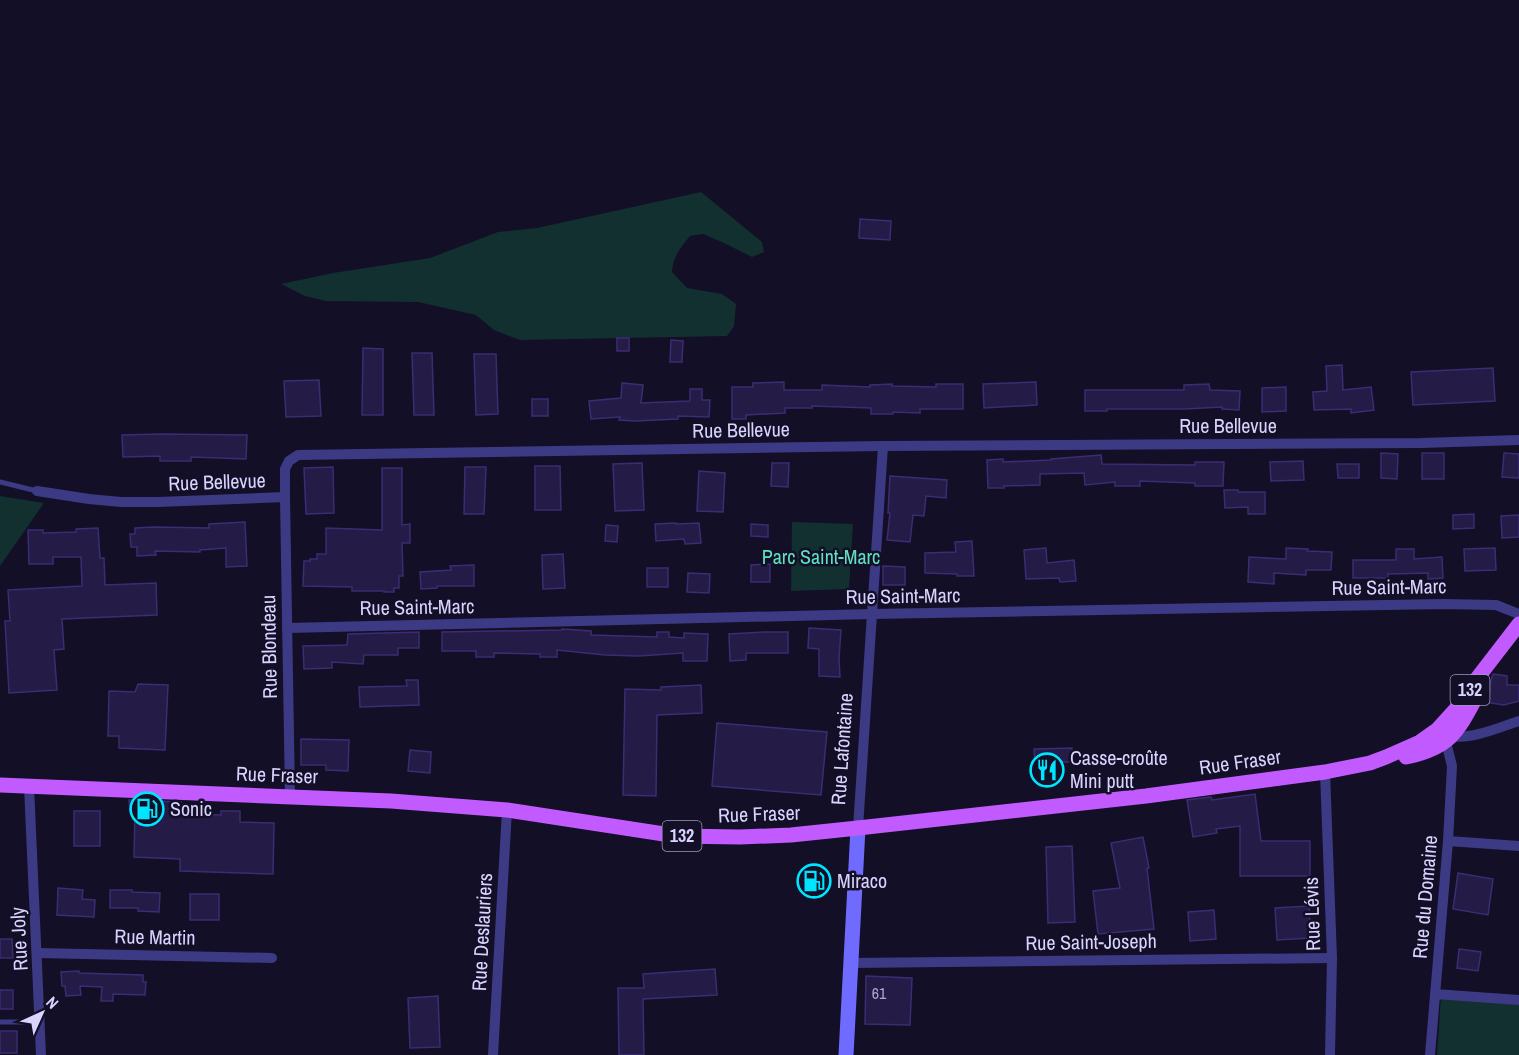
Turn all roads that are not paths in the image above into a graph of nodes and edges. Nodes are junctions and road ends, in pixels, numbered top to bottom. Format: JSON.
{"nodes":[{"id":1,"x":1519,"y":441,"type":"edge"},
{"id":2,"x":883,"y":446,"type":"junction"},
{"id":3,"x":0,"y":482,"type":"edge"},
{"id":4,"x":37,"y":491,"type":"joint"},
{"id":5,"x":285,"y":497,"type":"junction"},
{"id":6,"x":872,"y":614,"type":"junction"},
{"id":7,"x":1519,"y":615,"type":"edge"},
{"id":8,"x":1519,"y":624,"type":"edge"},
{"id":9,"x":286,"y":628,"type":"junction"},
{"id":10,"x":1519,"y":722,"type":"edge"},
{"id":11,"x":1445,"y":736,"type":"junction"},
{"id":12,"x":1325,"y":772,"type":"junction"},
{"id":13,"x":0,"y":785,"type":"edge"},
{"id":14,"x":29,"y":786,"type":"junction"},
{"id":15,"x":290,"y":797,"type":"junction"},
{"id":16,"x":507,"y":810,"type":"junction"},
{"id":17,"x":858,"y":828,"type":"junction"},
{"id":18,"x":1448,"y":841,"type":"junction"},
{"id":19,"x":1519,"y":846,"type":"edge"},
{"id":20,"x":38,"y":953,"type":"junction"},
{"id":21,"x":272,"y":958,"type":"dead end"},
{"id":22,"x":1332,"y":958,"type":"junction"},
{"id":23,"x":851,"y":963,"type":"junction"},
{"id":24,"x":1435,"y":994,"type":"junction"},
{"id":25,"x":1519,"y":1000,"type":"edge"},
{"id":26,"x":0,"y":1022,"type":"edge"},
{"id":27,"x":40,"y":1022,"type":"junction"},
{"id":28,"x":41,"y":1055,"type":"edge"},
{"id":29,"x":493,"y":1055,"type":"edge"},
{"id":30,"x":846,"y":1055,"type":"edge"},
{"id":31,"x":1330,"y":1055,"type":"edge"},
{"id":32,"x":1430,"y":1055,"type":"edge"}],
"edges":[{"from":1,"to":2,"type":"street","name":"Rue Bellevue"},
{"from":2,"to":5,"type":"street","name":"Rue Bellevue"},
{"from":2,"to":6,"type":"street","name":"Rue Lafontaine"},
{"from":3,"to":4,"type":"lane","name":"Rue Bellevue"},
{"from":4,"to":5,"type":"street","name":"Rue Bellevue"},
{"from":5,"to":9,"type":"street","name":"Rue Blondeau"},
{"from":6,"to":7,"type":"street","name":"Rue Saint-Marc"},
{"from":6,"to":9,"type":"street","name":"Rue Saint-Marc"},
{"from":6,"to":17,"type":"street","name":"Rue Lafontaine"},
{"from":8,"to":11,"type":"main road","number":"132"},
{"from":9,"to":15,"type":"street","name":"Rue Blondeau"},
{"from":10,"to":11,"type":"street","name":"Rue Fraser"},
{"from":11,"to":12,"type":"main road","name":"Rue Fraser","number":"132"},
{"from":11,"to":18,"type":"street","name":"Rue du Domaine"},
{"from":12,"to":17,"type":"main road","name":"Rue Fraser","number":"132"},
{"from":12,"to":22,"type":"street","name":"Rue Lévis"},
{"from":13,"to":14,"type":"main road","name":"Rue Fraser","number":"132"},
{"from":14,"to":15,"type":"main road","name":"Rue Fraser","number":"132"},
{"from":14,"to":20,"type":"street","name":"Rue Joly"},
{"from":15,"to":16,"type":"main road","name":"Rue Fraser","number":"132"},
{"from":16,"to":17,"type":"main road","name":"Rue Fraser","number":"132"},
{"from":16,"to":29,"type":"street","name":"Rue Deslauriers"},
{"from":17,"to":23,"type":"main road","name":"Rue Lafontaine"},
{"from":18,"to":19,"type":"street"},
{"from":18,"to":24,"type":"street","name":"Rue du Domaine"},
{"from":20,"to":21,"type":"street","name":"Rue Martin"},
{"from":20,"to":27,"type":"street","name":"Rue Joly"},
{"from":22,"to":23,"type":"street","name":"Rue Saint-Joseph"},
{"from":22,"to":31,"type":"street","name":"Rue Lévis"},
{"from":23,"to":30,"type":"main road","name":"Rue Lafontaine"},
{"from":24,"to":25,"type":"street"},
{"from":24,"to":32,"type":"street","name":"Rue du Domaine"},
{"from":26,"to":27,"type":"lane"},
{"from":27,"to":28,"type":"street","name":"Rue Joly"}]}
